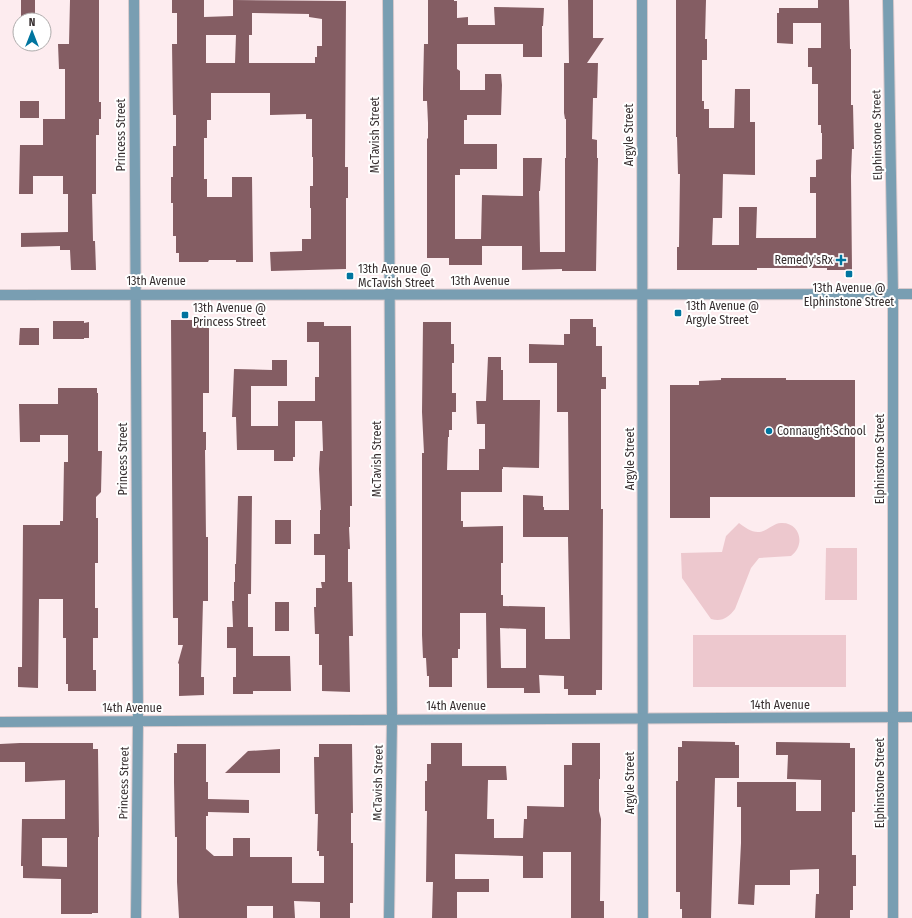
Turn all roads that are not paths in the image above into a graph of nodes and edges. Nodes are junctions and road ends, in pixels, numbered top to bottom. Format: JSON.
{"nodes":[{"id":1,"x":134,"y":0,"type":"edge"},
{"id":2,"x":388,"y":0,"type":"edge"},
{"id":3,"x":642,"y":0,"type":"edge"},
{"id":4,"x":888,"y":0,"type":"edge"},
{"id":5,"x":0,"y":294,"type":"edge"},
{"id":6,"x":135,"y":294,"type":"junction"},
{"id":7,"x":388,"y":294,"type":"junction"},
{"id":8,"x":643,"y":294,"type":"junction"},
{"id":9,"x":893,"y":294,"type":"junction"},
{"id":10,"x":912,"y":294,"type":"edge"},
{"id":11,"x":893,"y":717,"type":"junction"},
{"id":12,"x":912,"y":717,"type":"edge"},
{"id":13,"x":643,"y":718,"type":"junction"},
{"id":14,"x":392,"y":720,"type":"junction"},
{"id":15,"x":138,"y":721,"type":"junction"},
{"id":16,"x":0,"y":722,"type":"edge"},
{"id":17,"x":136,"y":918,"type":"edge"},
{"id":18,"x":389,"y":918,"type":"edge"},
{"id":19,"x":643,"y":918,"type":"edge"},
{"id":20,"x":893,"y":918,"type":"edge"}],
"edges":[{"from":1,"to":6,"type":"street","name":"Princess Street"},
{"from":2,"to":7,"type":"street","name":"McTavish Street"},
{"from":3,"to":8,"type":"street","name":"Argyle Street"},
{"from":4,"to":9,"type":"street","name":"Elphinstone Street"},
{"from":5,"to":6,"type":"street","name":"13th Avenue"},
{"from":6,"to":7,"type":"street","name":"13th Avenue"},
{"from":6,"to":15,"type":"street","name":"Princess Street"},
{"from":7,"to":8,"type":"street","name":"13th Avenue"},
{"from":7,"to":14,"type":"street","name":"McTavish Street"},
{"from":8,"to":9,"type":"street","name":"13th Avenue"},
{"from":8,"to":13,"type":"street","name":"Argyle Street"},
{"from":9,"to":10,"type":"street","name":"13th Avenue"},
{"from":9,"to":11,"type":"street","name":"Elphinstone Street"},
{"from":11,"to":12,"type":"street","name":"14th Avenue"},
{"from":11,"to":13,"type":"street","name":"14th Avenue"},
{"from":11,"to":20,"type":"street","name":"Elphinstone Street"},
{"from":13,"to":14,"type":"street","name":"14th Avenue"},
{"from":13,"to":19,"type":"street","name":"Argyle Street"},
{"from":14,"to":15,"type":"street","name":"14th Avenue"},
{"from":14,"to":18,"type":"street","name":"McTavish Street"},
{"from":15,"to":16,"type":"street","name":"14th Avenue"},
{"from":15,"to":17,"type":"street","name":"Princess Street"}]}
